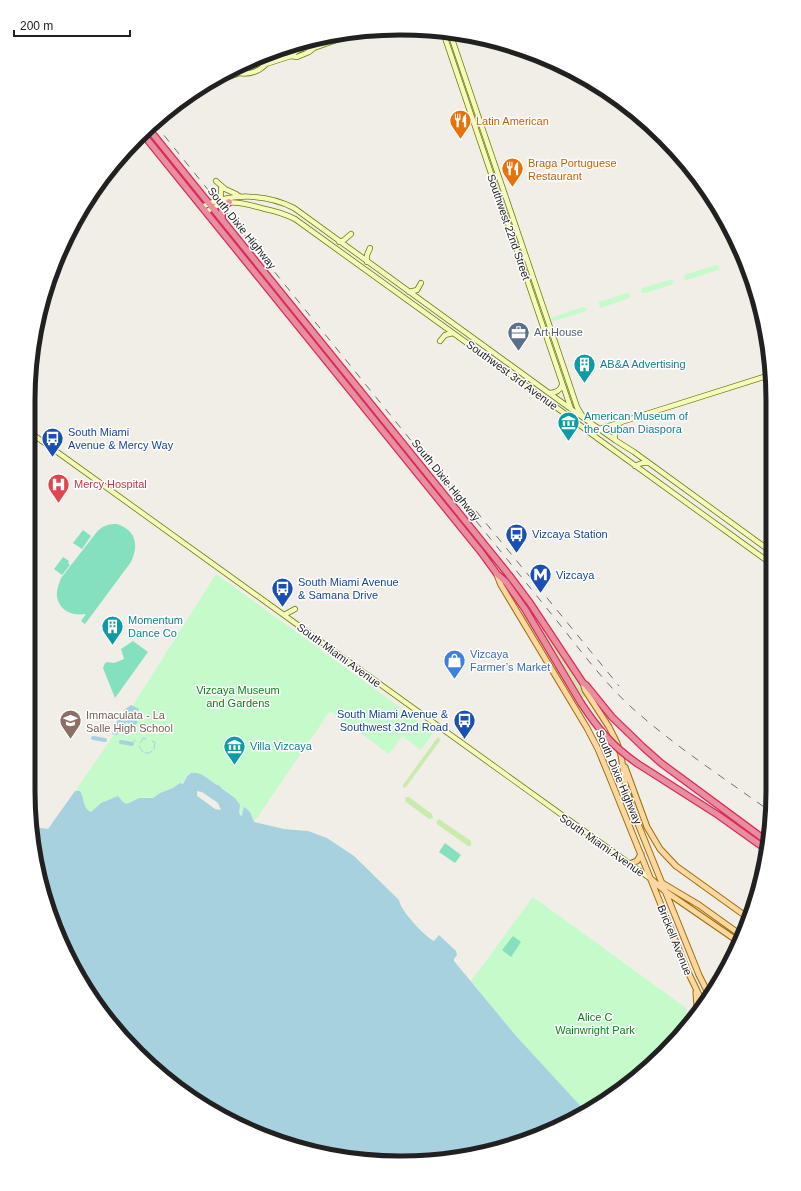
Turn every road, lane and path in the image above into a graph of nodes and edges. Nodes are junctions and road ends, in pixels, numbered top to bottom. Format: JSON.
{"nodes":[{"id":1,"x":445,"y":38,"type":"edge"},
{"id":2,"x":452,"y":39,"type":"edge"},
{"id":3,"x":333,"y":41,"type":"edge"},
{"id":4,"x":251,"y":67,"type":"edge"},
{"id":5,"x":152,"y":133,"type":"edge"},
{"id":6,"x":146,"y":138,"type":"edge"},
{"id":7,"x":216,"y":181,"type":"dead end"},
{"id":8,"x":221,"y":189,"type":"dead end"},
{"id":9,"x":239,"y":196,"type":"junction"},
{"id":10,"x":219,"y":200,"type":"junction"},
{"id":11,"x":229,"y":202,"type":"junction"},
{"id":12,"x":211,"y":205,"type":"junction"},
{"id":13,"x":204,"y":209,"type":"junction"},
{"id":14,"x":222,"y":220,"type":"junction"},
{"id":15,"x":351,"y":234,"type":"dead end"},
{"id":16,"x":339,"y":242,"type":"junction"},
{"id":17,"x":370,"y":248,"type":"dead end"},
{"id":18,"x":355,"y":253,"type":"junction"},
{"id":19,"x":351,"y":259,"type":"junction"},
{"id":20,"x":368,"y":262,"type":"junction"},
{"id":21,"x":421,"y":283,"type":"dead end"},
{"id":22,"x":409,"y":292,"type":"junction"},
{"id":23,"x":548,"y":321,"type":"junction"},
{"id":24,"x":541,"y":323,"type":"junction"},
{"id":25,"x":453,"y":333,"type":"junction"},
{"id":26,"x":440,"y":340,"type":"dead end"},
{"id":27,"x":765,"y":377,"type":"edge"},
{"id":28,"x":562,"y":385,"type":"junction"},
{"id":29,"x":549,"y":393,"type":"junction"},
{"id":30,"x":571,"y":409,"type":"junction"},
{"id":31,"x":584,"y":418,"type":"junction"},
{"id":32,"x":575,"y":422,"type":"junction"},
{"id":33,"x":620,"y":423,"type":"junction"},
{"id":34,"x":583,"y":428,"type":"junction"},
{"id":35,"x":599,"y":429,"type":"junction"},
{"id":36,"x":35,"y":436,"type":"edge"},
{"id":37,"x":615,"y":440,"type":"junction"},
{"id":38,"x":649,"y":463,"type":"junction"},
{"id":39,"x":635,"y":466,"type":"junction"},
{"id":40,"x":766,"y":548,"type":"edge"},
{"id":41,"x":766,"y":560,"type":"edge"},
{"id":42,"x":497,"y":574,"type":"junction"},
{"id":43,"x":295,"y":609,"type":"dead end"},
{"id":44,"x":284,"y":615,"type":"junction"},
{"id":45,"x":583,"y":683,"type":"junction"},
{"id":46,"x":622,"y":758,"type":"junction"},
{"id":47,"x":763,"y":838,"type":"edge"},
{"id":48,"x":762,"y":846,"type":"edge"},
{"id":49,"x":641,"y":854,"type":"junction"},
{"id":50,"x":629,"y":864,"type":"junction"},
{"id":51,"x":651,"y":879,"type":"junction"},
{"id":52,"x":662,"y":882,"type":"junction"},
{"id":53,"x":665,"y":891,"type":"junction"},
{"id":54,"x":681,"y":902,"type":"junction"},
{"id":55,"x":671,"y":906,"type":"junction"},
{"id":56,"x":744,"y":915,"type":"edge"},
{"id":57,"x":737,"y":932,"type":"edge"},
{"id":58,"x":734,"y":939,"type":"edge"},
{"id":59,"x":696,"y":989,"type":"junction"},
{"id":60,"x":707,"y":989,"type":"edge"},
{"id":61,"x":701,"y":998,"type":"edge"},
{"id":62,"x":697,"y":1004,"type":"edge"}],
"edges":[{"from":1,"to":24,"type":"main road","name":"Southwest 22nd Street"},
{"from":2,"to":23,"type":"main road","name":"Southwest 22nd Street"},
{"from":3,"to":4,"type":"main road"},
{"from":5,"to":12,"type":"highway","name":"South Dixie Highway"},
{"from":6,"to":13,"type":"highway","name":"South Dixie Highway"},
{"from":7,"to":9,"type":"main road"},
{"from":8,"to":10,"type":"main road"},
{"from":9,"to":10,"type":"main road"},
{"from":9,"to":16,"type":"main road","name":"Southwest 3rd Avenue"},
{"from":10,"to":12,"type":"main road"},
{"from":11,"to":12,"type":"main road"},
{"from":11,"to":14,"type":"highway"},
{"from":11,"to":19,"type":"main road","name":"Southwest 3rd Avenue"},
{"from":12,"to":13,"type":"main road"},
{"from":12,"to":14,"type":"highway","name":"South Dixie Highway"},
{"from":13,"to":42,"type":"highway","name":"South Dixie Highway"},
{"from":14,"to":45,"type":"highway","name":"South Dixie Highway"},
{"from":15,"to":16,"type":"main road"},
{"from":16,"to":18,"type":"main road","name":"Southwest 3rd Avenue"},
{"from":17,"to":20,"type":"main road"},
{"from":18,"to":19,"type":"main road"},
{"from":18,"to":20,"type":"main road","name":"Southwest 3rd Avenue"},
{"from":19,"to":25,"type":"main road","name":"Southwest 3rd Avenue"},
{"from":20,"to":22,"type":"main road","name":"Southwest 3rd Avenue"},
{"from":21,"to":22,"type":"main road"},
{"from":22,"to":29,"type":"main road","name":"Southwest 3rd Avenue"},
{"from":23,"to":24,"type":"main road"},
{"from":23,"to":31,"type":"main road","name":"Southwest 22nd Street"},
{"from":24,"to":28,"type":"main road","name":"Southwest 22nd Street"},
{"from":25,"to":26,"type":"main road"},
{"from":25,"to":32,"type":"main road","name":"Southwest 3rd Avenue"},
{"from":27,"to":33,"type":"main road"},
{"from":28,"to":29,"type":"main road"},
{"from":28,"to":30,"type":"main road","name":"Southwest 22nd Street"},
{"from":29,"to":30,"type":"main road","name":"Southwest 3rd Avenue"},
{"from":30,"to":31,"type":"main road","name":"Southwest 3rd Avenue"},
{"from":30,"to":32,"type":"main road","name":"Southwest 22nd Street"},
{"from":31,"to":35,"type":"main road","name":"Southwest 3rd Avenue"},
{"from":32,"to":34,"type":"main road","name":"Southwest 3rd Avenue"},
{"from":33,"to":35,"type":"main road"},
{"from":33,"to":37,"type":"main road"},
{"from":34,"to":35,"type":"main road"},
{"from":34,"to":39,"type":"main road","name":"Southwest 3rd Avenue"},
{"from":35,"to":37,"type":"main road","name":"Southwest 3rd Avenue"},
{"from":36,"to":44,"type":"main road","name":"South Miami Avenue"},
{"from":37,"to":38,"type":"main road","name":"Southwest 3rd Avenue"},
{"from":38,"to":39,"type":"main road"},
{"from":38,"to":40,"type":"main road","name":"Southwest 3rd Avenue"},
{"from":39,"to":41,"type":"main road","name":"Southwest 3rd Avenue"},
{"from":42,"to":48,"type":"highway","bridge":true},
{"from":42,"to":49,"type":"main road","name":"South Dixie Highway"},
{"from":43,"to":44,"type":"main road"},
{"from":44,"to":50,"type":"main road","name":"South Miami Avenue"},
{"from":45,"to":46,"type":"main road","name":"South Dixie Highway"},
{"from":45,"to":47,"type":"highway"},
{"from":46,"to":52,"type":"main road","name":"South Dixie Highway"},
{"from":46,"to":56,"type":"main road"},
{"from":49,"to":50,"type":"main road"},
{"from":49,"to":51,"type":"main road","name":"South Dixie Highway"},
{"from":50,"to":51,"type":"main road","name":"South Miami Avenue"},
{"from":51,"to":52,"type":"main road","name":"South Miami Avenue"},
{"from":51,"to":53,"type":"main road","name":"South Miami Avenue"},
{"from":51,"to":59,"type":"main road","name":"Brickell Avenue"},
{"from":52,"to":53,"type":"main road","name":"Brickell Avenue"},
{"from":52,"to":57,"type":"main road","name":"South Miami Avenue"},
{"from":53,"to":54,"type":"main road","name":"South Miami Avenue"},
{"from":53,"to":55,"type":"main road","name":"Brickell Avenue"},
{"from":54,"to":55,"type":"main road"},
{"from":54,"to":58,"type":"main road","name":"South Miami Avenue"},
{"from":55,"to":60,"type":"main road","name":"Brickell Avenue"},
{"from":59,"to":61,"type":"main road","name":"Brickell Avenue"},
{"from":59,"to":62,"type":"main road"}]}
